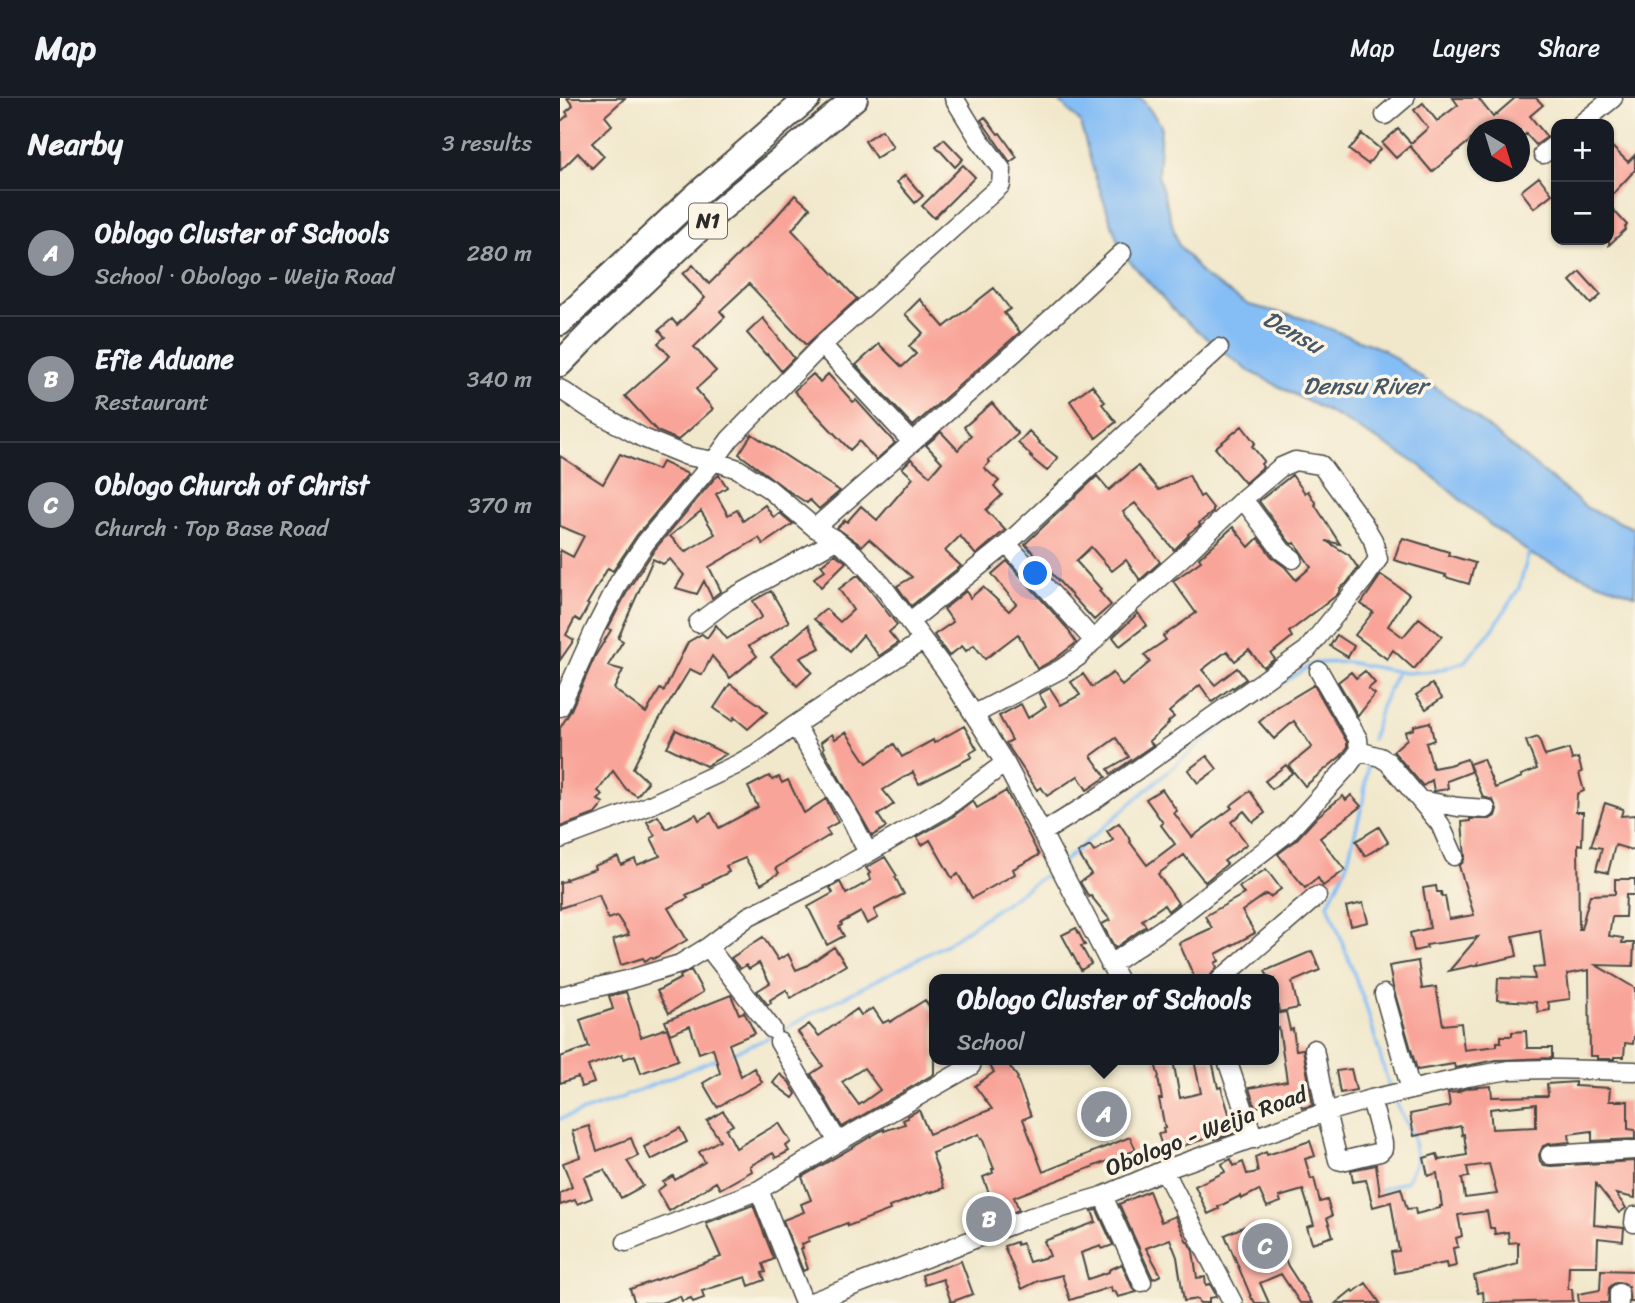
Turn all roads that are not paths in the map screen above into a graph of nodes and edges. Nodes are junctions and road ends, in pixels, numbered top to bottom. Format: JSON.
{"nodes":[{"id":1,"x":808,"y":98,"type":"edge"},
{"id":2,"x":855,"y":98,"type":"edge"},
{"id":3,"x":954,"y":98,"type":"edge"},
{"id":4,"x":1405,"y":98,"type":"edge"},
{"id":5,"x":1613,"y":98,"type":"edge"},
{"id":6,"x":1385,"y":115,"type":"dead end"},
{"id":7,"x":1587,"y":119,"type":"edge"},
{"id":8,"x":1122,"y":253,"type":"dead end"},
{"id":9,"x":560,"y":323,"type":"edge"},
{"id":10,"x":822,"y":345,"type":"junction"},
{"id":11,"x":1219,"y":348,"type":"dead end"},
{"id":12,"x":560,"y":364,"type":"edge"},
{"id":13,"x":560,"y":389,"type":"edge"},
{"id":14,"x":912,"y":442,"type":"junction"},
{"id":15,"x":714,"y":461,"type":"junction"},
{"id":16,"x":1243,"y":499,"type":"junction"},
{"id":17,"x":815,"y":528,"type":"junction"},
{"id":18,"x":836,"y":540,"type":"junction"},
{"id":19,"x":1007,"y":544,"type":"junction"},
{"id":20,"x":1293,"y":559,"type":"dead end"},
{"id":21,"x":909,"y":622,"type":"junction"},
{"id":22,"x":698,"y":623,"type":"dead end"},
{"id":23,"x":922,"y":641,"type":"junction"},
{"id":24,"x":1094,"y":641,"type":"junction"},
{"id":25,"x":1319,"y":671,"type":"dead end"},
{"id":26,"x":560,"y":707,"type":"edge"},
{"id":27,"x":975,"y":714,"type":"junction"},
{"id":28,"x":795,"y":725,"type":"junction"},
{"id":29,"x":1359,"y":751,"type":"junction"},
{"id":30,"x":1005,"y":762,"type":"junction"},
{"id":31,"x":1420,"y":800,"type":"junction"},
{"id":32,"x":1486,"y":809,"type":"dead end"},
{"id":33,"x":1042,"y":833,"type":"junction"},
{"id":34,"x":560,"y":839,"type":"edge"},
{"id":35,"x":869,"y":853,"type":"junction"},
{"id":36,"x":1454,"y":856,"type":"dead end"},
{"id":37,"x":1317,"y":896,"type":"dead end"},
{"id":38,"x":708,"y":947,"type":"junction"},
{"id":39,"x":1114,"y":972,"type":"edge"},
{"id":40,"x":1227,"y":974,"type":"edge"},
{"id":41,"x":1384,"y":994,"type":"dead end"},
{"id":42,"x":560,"y":996,"type":"edge"},
{"id":43,"x":1314,"y":1049,"type":"dead end"},
{"id":44,"x":1229,"y":1065,"type":"edge"},
{"id":45,"x":971,"y":1066,"type":"dead end"},
{"id":46,"x":1635,"y":1071,"type":"edge"},
{"id":47,"x":1411,"y":1090,"type":"junction"},
{"id":48,"x":1371,"y":1099,"type":"junction"},
{"id":49,"x":1326,"y":1112,"type":"junction"},
{"id":50,"x":1254,"y":1139,"type":"junction"},
{"id":51,"x":838,"y":1142,"type":"junction"},
{"id":52,"x":1635,"y":1150,"type":"edge"},
{"id":53,"x":1550,"y":1154,"type":"dead end"},
{"id":54,"x":1164,"y":1170,"type":"junction"},
{"id":55,"x":760,"y":1191,"type":"junction"},
{"id":56,"x":1103,"y":1196,"type":"junction"},
{"id":57,"x":626,"y":1242,"type":"dead end"},
{"id":58,"x":1142,"y":1282,"type":"dead end"},
{"id":59,"x":806,"y":1303,"type":"edge"},
{"id":60,"x":1233,"y":1303,"type":"edge"}],
"edges":[{"from":1,"to":9,"type":"highway","number":"N1"},
{"from":2,"to":12,"type":"highway","number":"N1"},
{"from":3,"to":10,"type":"street"},
{"from":4,"to":6,"type":"street"},
{"from":5,"to":7,"type":"street"},
{"from":8,"to":14,"type":"street"},
{"from":10,"to":14,"type":"street"},
{"from":10,"to":15,"type":"street"},
{"from":11,"to":19,"type":"street"},
{"from":13,"to":15,"type":"street"},
{"from":14,"to":17,"type":"street"},
{"from":15,"to":17,"type":"street"},
{"from":15,"to":26,"type":"street"},
{"from":16,"to":20,"type":"street"},
{"from":16,"to":24,"type":"street"},
{"from":16,"to":33,"type":"street"},
{"from":17,"to":18,"type":"street"},
{"from":18,"to":21,"type":"street"},
{"from":18,"to":22,"type":"street"},
{"from":19,"to":21,"type":"street"},
{"from":19,"to":24,"type":"street"},
{"from":21,"to":23,"type":"street"},
{"from":23,"to":27,"type":"street"},
{"from":23,"to":28,"type":"street"},
{"from":24,"to":27,"type":"street"},
{"from":25,"to":29,"type":"street"},
{"from":27,"to":30,"type":"street"},
{"from":28,"to":34,"type":"street"},
{"from":28,"to":35,"type":"street"},
{"from":29,"to":31,"type":"street"},
{"from":29,"to":39,"type":"street"},
{"from":30,"to":33,"type":"street"},
{"from":30,"to":35,"type":"street"},
{"from":31,"to":32,"type":"street"},
{"from":31,"to":36,"type":"street"},
{"from":33,"to":39,"type":"street"},
{"from":35,"to":38,"type":"street"},
{"from":37,"to":40,"type":"street"},
{"from":38,"to":42,"type":"street"},
{"from":38,"to":51,"type":"street"},
{"from":41,"to":47,"type":"street"},
{"from":43,"to":49,"type":"street"},
{"from":44,"to":50,"type":"street"},
{"from":45,"to":51,"type":"street"},
{"from":46,"to":47,"type":"street","name":"Obologo - Weija Road"},
{"from":47,"to":48,"type":"street","name":"Obologo - Weija Road"},
{"from":48,"to":49,"type":"street","name":"Obologo - Weija Road"},
{"from":48,"to":49,"type":"street"},
{"from":49,"to":50,"type":"street","name":"Obologo - Weija Road"},
{"from":50,"to":54,"type":"street","name":"Obologo - Weija Road"},
{"from":51,"to":55,"type":"street"},
{"from":52,"to":53,"type":"street"},
{"from":54,"to":56,"type":"street","name":"Obologo - Weija Road"},
{"from":54,"to":60,"type":"street"},
{"from":55,"to":57,"type":"street"},
{"from":55,"to":59,"type":"street"},
{"from":56,"to":58,"type":"street"},
{"from":56,"to":59,"type":"street","name":"Obologo - Weija Road"}]}
